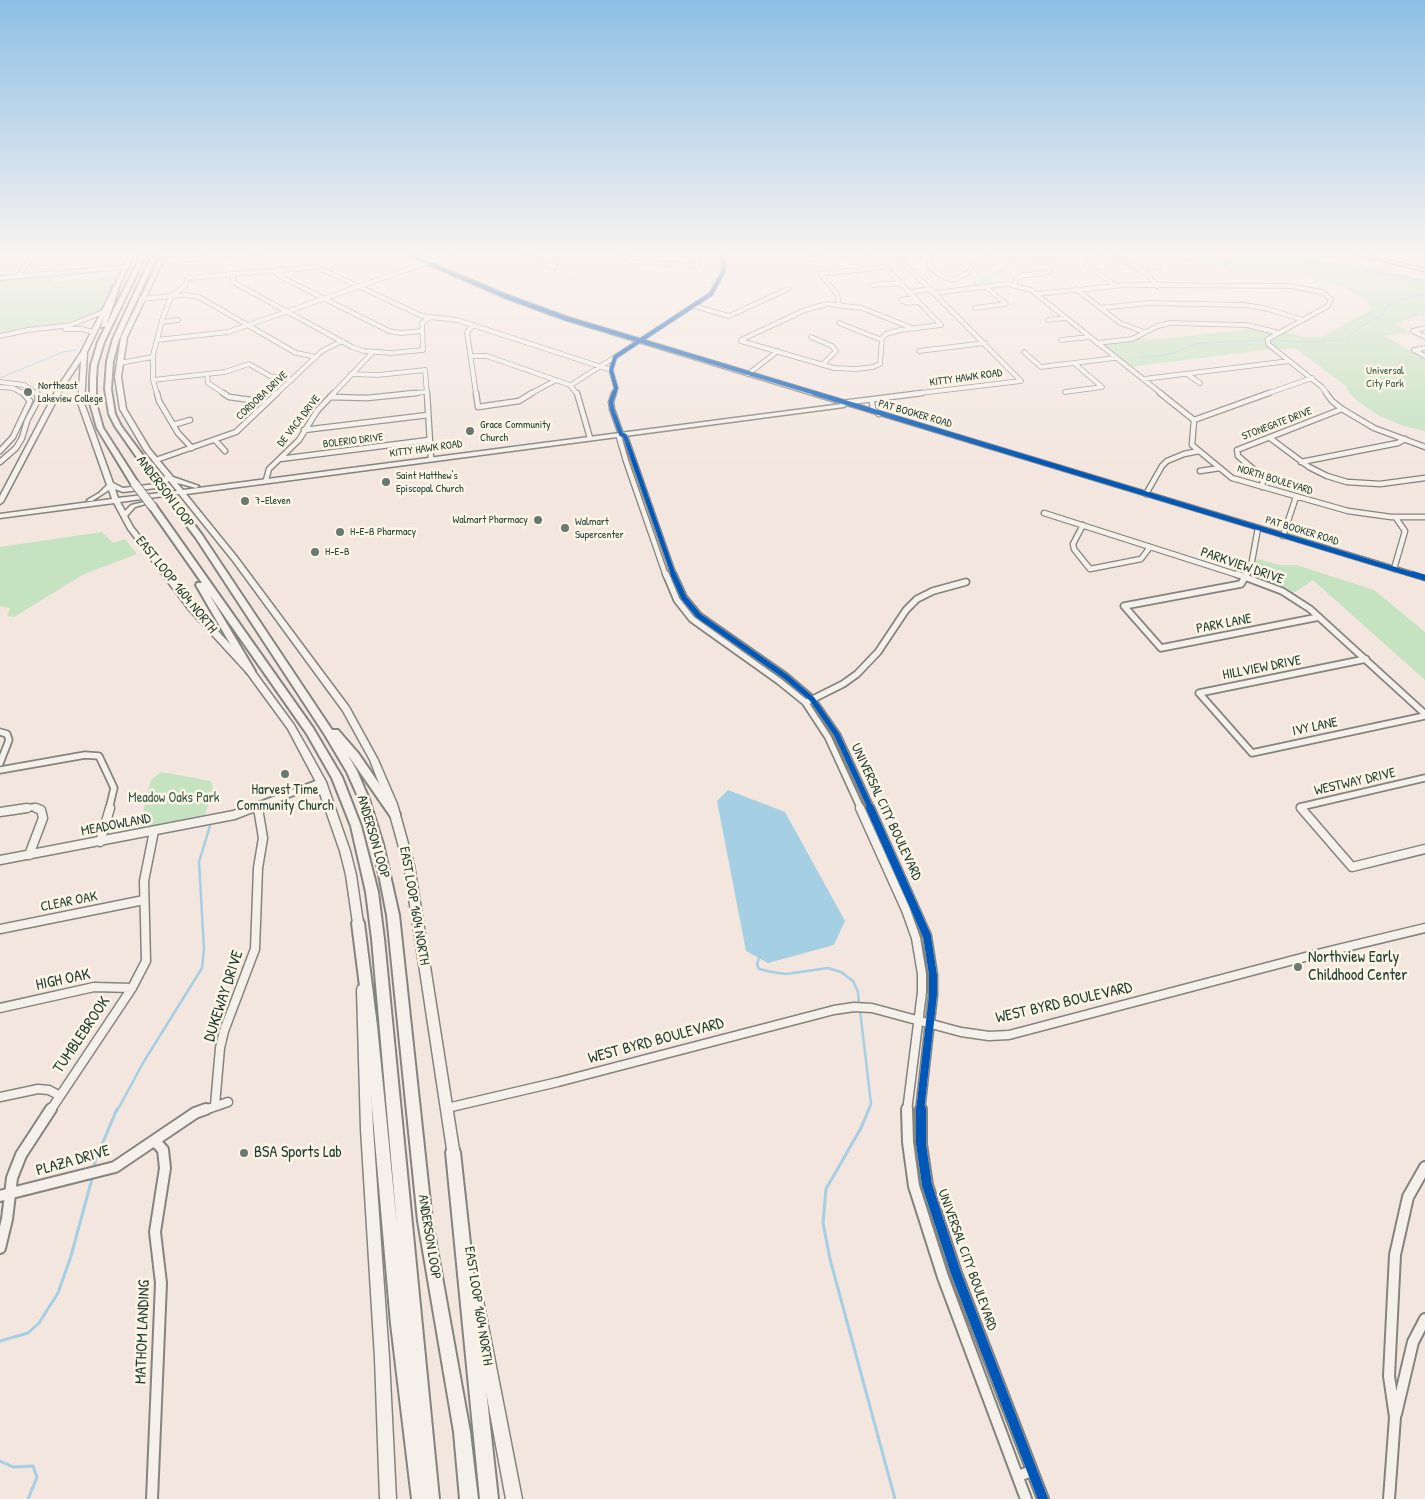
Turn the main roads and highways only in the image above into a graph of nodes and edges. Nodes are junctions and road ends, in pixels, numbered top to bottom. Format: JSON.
{"nodes":[{"id":1,"x":98,"y":323,"type":"edge"},
{"id":2,"x":105,"y":323,"type":"edge"},
{"id":3,"x":112,"y":323,"type":"edge"},
{"id":4,"x":123,"y":323,"type":"edge"},
{"id":5,"x":130,"y":323,"type":"edge"},
{"id":6,"x":583,"y":323,"type":"edge"},
{"id":7,"x":124,"y":337,"type":"junction"},
{"id":8,"x":84,"y":352,"type":"junction"},
{"id":9,"x":97,"y":354,"type":"junction"},
{"id":10,"x":119,"y":363,"type":"joint"},
{"id":11,"x":82,"y":384,"type":"junction"},
{"id":12,"x":814,"y":394,"type":"junction"},
{"id":13,"x":55,"y":399,"type":"junction"},
{"id":14,"x":845,"y":403,"type":"junction"},
{"id":15,"x":816,"y":406,"type":"junction"},
{"id":16,"x":779,"y":412,"type":"junction"},
{"id":17,"x":620,"y":432,"type":"joint"},
{"id":18,"x":589,"y":436,"type":"joint"},
{"id":19,"x":128,"y":441,"type":"junction"},
{"id":20,"x":156,"y":460,"type":"joint"},
{"id":21,"x":170,"y":477,"type":"junction"},
{"id":22,"x":266,"y":478,"type":"junction"},
{"id":23,"x":111,"y":486,"type":"junction"},
{"id":24,"x":196,"y":486,"type":"junction"},
{"id":25,"x":206,"y":489,"type":"junction"},
{"id":26,"x":180,"y":490,"type":"junction"},
{"id":27,"x":116,"y":498,"type":"junction"},
{"id":28,"x":92,"y":501,"type":"junction"},
{"id":29,"x":0,"y":502,"type":"edge"},
{"id":30,"x":190,"y":502,"type":"junction"},
{"id":31,"x":2,"y":512,"type":"edge"},
{"id":32,"x":122,"y":514,"type":"junction"},
{"id":33,"x":164,"y":524,"type":"junction"},
{"id":34,"x":1425,"y":578,"type":"edge"},
{"id":35,"x":250,"y":671,"type":"junction"},
{"id":36,"x":315,"y":711,"type":"junction"},
{"id":37,"x":395,"y":814,"type":"junction"},
{"id":38,"x":358,"y":923,"type":"junction"},
{"id":39,"x":453,"y":1152,"type":"junction"},
{"id":40,"x":388,"y":1499,"type":"edge"},
{"id":41,"x":421,"y":1499,"type":"edge"},
{"id":42,"x":430,"y":1499,"type":"edge"},
{"id":43,"x":468,"y":1499,"type":"edge"},
{"id":44,"x":489,"y":1499,"type":"edge"},
{"id":45,"x":514,"y":1499,"type":"edge"}],
"edges":[{"from":1,"to":8,"type":"main road","name":"EAST LOOP 1604 NORTH"},
{"from":2,"to":9,"type":"highway"},
{"from":3,"to":9,"type":"highway","name":"ANDERSON LOOP"},
{"from":4,"to":19,"type":"highway","name":"ANDERSON LOOP"},
{"from":5,"to":7,"type":"main road","name":"EAST LOOP 1604 NORTH"},
{"from":6,"to":12,"type":"main road","name":"PAT BOOKER ROAD"},
{"from":7,"to":10,"type":"main road","name":"EAST LOOP 1604 NORTH"},
{"from":7,"to":19,"type":"highway"},
{"from":8,"to":11,"type":"main road","name":"EAST LOOP 1604 NORTH"},
{"from":8,"to":13,"type":"main road"},
{"from":9,"to":33,"type":"highway","name":"ANDERSON LOOP","bridge":true},
{"from":10,"to":20,"type":"main road","name":"EAST LOOP 1604 NORTH"},
{"from":11,"to":13,"type":"main road"},
{"from":11,"to":23,"type":"main road","name":"EAST LOOP 1604 NORTH"},
{"from":12,"to":14,"type":"main road","name":"PAT BOOKER ROAD"},
{"from":12,"to":15,"type":"main road"},
{"from":13,"to":29,"type":"main road"},
{"from":14,"to":15,"type":"main road","name":"KITTY HAWK ROAD"},
{"from":14,"to":16,"type":"main road","name":"KITTY HAWK ROAD"},
{"from":14,"to":34,"type":"main road","name":"PAT BOOKER ROAD"},
{"from":15,"to":16,"type":"main road","name":"KITTY HAWK ROAD"},
{"from":16,"to":17,"type":"main road","name":"KITTY HAWK ROAD"},
{"from":17,"to":18,"type":"main road","name":"KITTY HAWK ROAD"},
{"from":18,"to":22,"type":"main road","name":"KITTY HAWK ROAD"},
{"from":19,"to":36,"type":"highway","name":"ANDERSON LOOP","bridge":true},
{"from":20,"to":21,"type":"main road","name":"EAST LOOP 1604 NORTH"},
{"from":21,"to":23,"type":"main road"},
{"from":21,"to":24,"type":"main road"},
{"from":21,"to":26,"type":"main road","name":"EAST LOOP 1604 NORTH"},
{"from":22,"to":24,"type":"main road","name":"KITTY HAWK ROAD"},
{"from":22,"to":25,"type":"main road","name":"KITTY HAWK ROAD"},
{"from":23,"to":27,"type":"main road","name":"EAST LOOP 1604 NORTH"},
{"from":23,"to":28,"type":"main road"},
{"from":24,"to":26,"type":"main road","name":"KITTY HAWK ROAD"},
{"from":25,"to":26,"type":"main road","name":"KITTY HAWK ROAD"},
{"from":25,"to":30,"type":"main road"},
{"from":26,"to":27,"type":"main road","name":"KITTY HAWK ROAD"},
{"from":26,"to":30,"type":"main road","name":"EAST LOOP 1604 NORTH"},
{"from":27,"to":28,"type":"main road","name":"KITTY HAWK ROAD"},
{"from":27,"to":32,"type":"main road","name":"EAST LOOP 1604 NORTH"},
{"from":28,"to":31,"type":"main road","name":"KITTY HAWK ROAD"},
{"from":28,"to":32,"type":"main road"},
{"from":30,"to":32,"type":"main road"},
{"from":30,"to":37,"type":"main road","name":"EAST LOOP 1604 NORTH"},
{"from":32,"to":35,"type":"main road","name":"EAST LOOP 1604 NORTH"},
{"from":33,"to":35,"type":"highway"},
{"from":33,"to":42,"type":"highway","name":"ANDERSON LOOP"},
{"from":35,"to":38,"type":"main road","name":"EAST LOOP 1604 NORTH"},
{"from":36,"to":37,"type":"highway"},
{"from":36,"to":43,"type":"highway","name":"ANDERSON LOOP"},
{"from":37,"to":39,"type":"main road","name":"EAST LOOP 1604 NORTH"},
{"from":38,"to":40,"type":"main road","name":"EAST LOOP 1604 NORTH"},
{"from":38,"to":41,"type":"highway"},
{"from":39,"to":44,"type":"highway"},
{"from":39,"to":45,"type":"main road","name":"EAST LOOP 1604 NORTH"}]}
